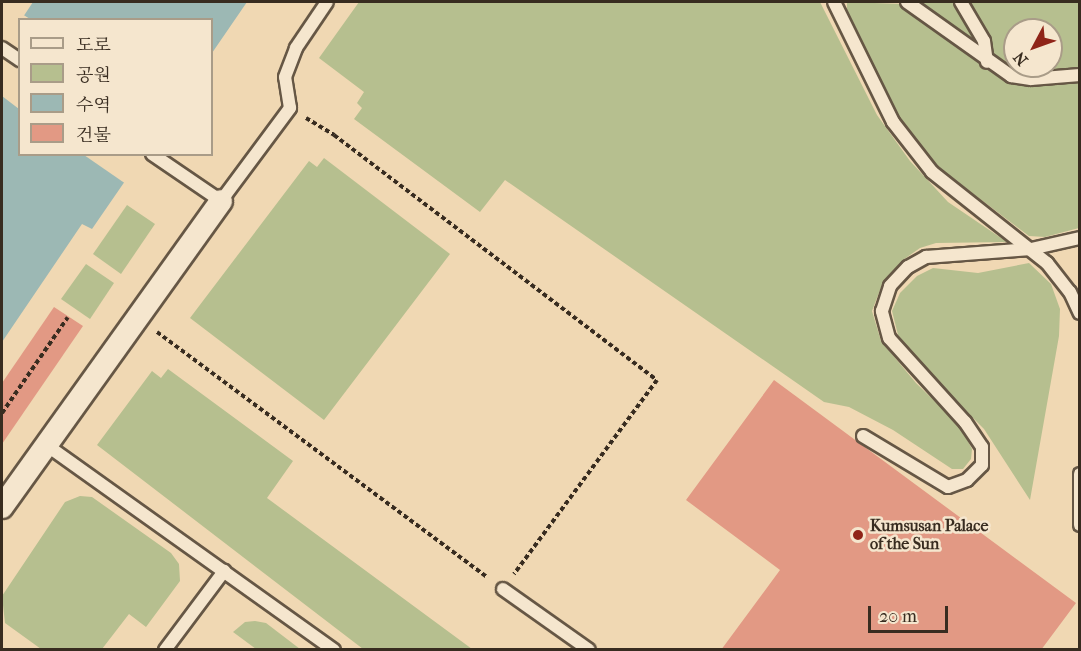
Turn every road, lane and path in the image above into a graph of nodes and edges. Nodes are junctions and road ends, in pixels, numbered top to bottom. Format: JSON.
{"nodes":[{"id":1,"x":327,"y":2,"type":"edge"},
{"id":2,"x":834,"y":2,"type":"edge"},
{"id":3,"x":908,"y":2,"type":"edge"},
{"id":4,"x":961,"y":2,"type":"edge"},
{"id":5,"x":2,"y":48,"type":"edge"},
{"id":6,"x":18,"y":59,"type":"edge"},
{"id":7,"x":987,"y":62,"type":"junction"},
{"id":8,"x":1080,"y":75,"type":"edge"},
{"id":9,"x":290,"y":108,"type":"junction"},
{"id":10,"x":155,"y":156,"type":"edge"},
{"id":11,"x":221,"y":201,"type":"junction"},
{"id":12,"x":1080,"y":238,"type":"edge"},
{"id":13,"x":1031,"y":249,"type":"junction"},
{"id":14,"x":1080,"y":313,"type":"edge"},
{"id":15,"x":68,"y":316,"type":"dead end"},
{"id":16,"x":137,"y":318,"type":"junction"},
{"id":17,"x":2,"y":413,"type":"edge"},
{"id":18,"x":863,"y":436,"type":"dead end"},
{"id":19,"x":45,"y":444,"type":"junction"},
{"id":20,"x":1080,"y":474,"type":"edge"},
{"id":21,"x":2,"y":507,"type":"edge"},
{"id":22,"x":1080,"y":525,"type":"edge"},
{"id":23,"x":224,"y":571,"type":"junction"},
{"id":24,"x":503,"y":589,"type":"junction"},
{"id":25,"x":165,"y":650,"type":"edge"},
{"id":26,"x":334,"y":650,"type":"edge"},
{"id":27,"x":589,"y":650,"type":"edge"}],
"edges":[{"from":1,"to":9,"type":"lane"},
{"from":2,"to":13,"type":"lane"},
{"from":3,"to":7,"type":"lane"},
{"from":4,"to":7,"type":"lane"},
{"from":5,"to":6,"type":"lane"},
{"from":7,"to":8,"type":"lane"},
{"from":9,"to":11,"type":"lane"},
{"from":9,"to":24,"type":"path"},
{"from":10,"to":11,"type":"lane"},
{"from":11,"to":16,"type":"street"},
{"from":12,"to":13,"type":"lane"},
{"from":13,"to":14,"type":"lane"},
{"from":13,"to":18,"type":"lane"},
{"from":15,"to":17,"type":"path"},
{"from":16,"to":19,"type":"street"},
{"from":16,"to":24,"type":"path"},
{"from":19,"to":21,"type":"street"},
{"from":19,"to":23,"type":"lane"},
{"from":20,"to":22,"type":"lane"},
{"from":23,"to":25,"type":"lane"},
{"from":23,"to":26,"type":"lane"},
{"from":24,"to":27,"type":"lane"}]}
